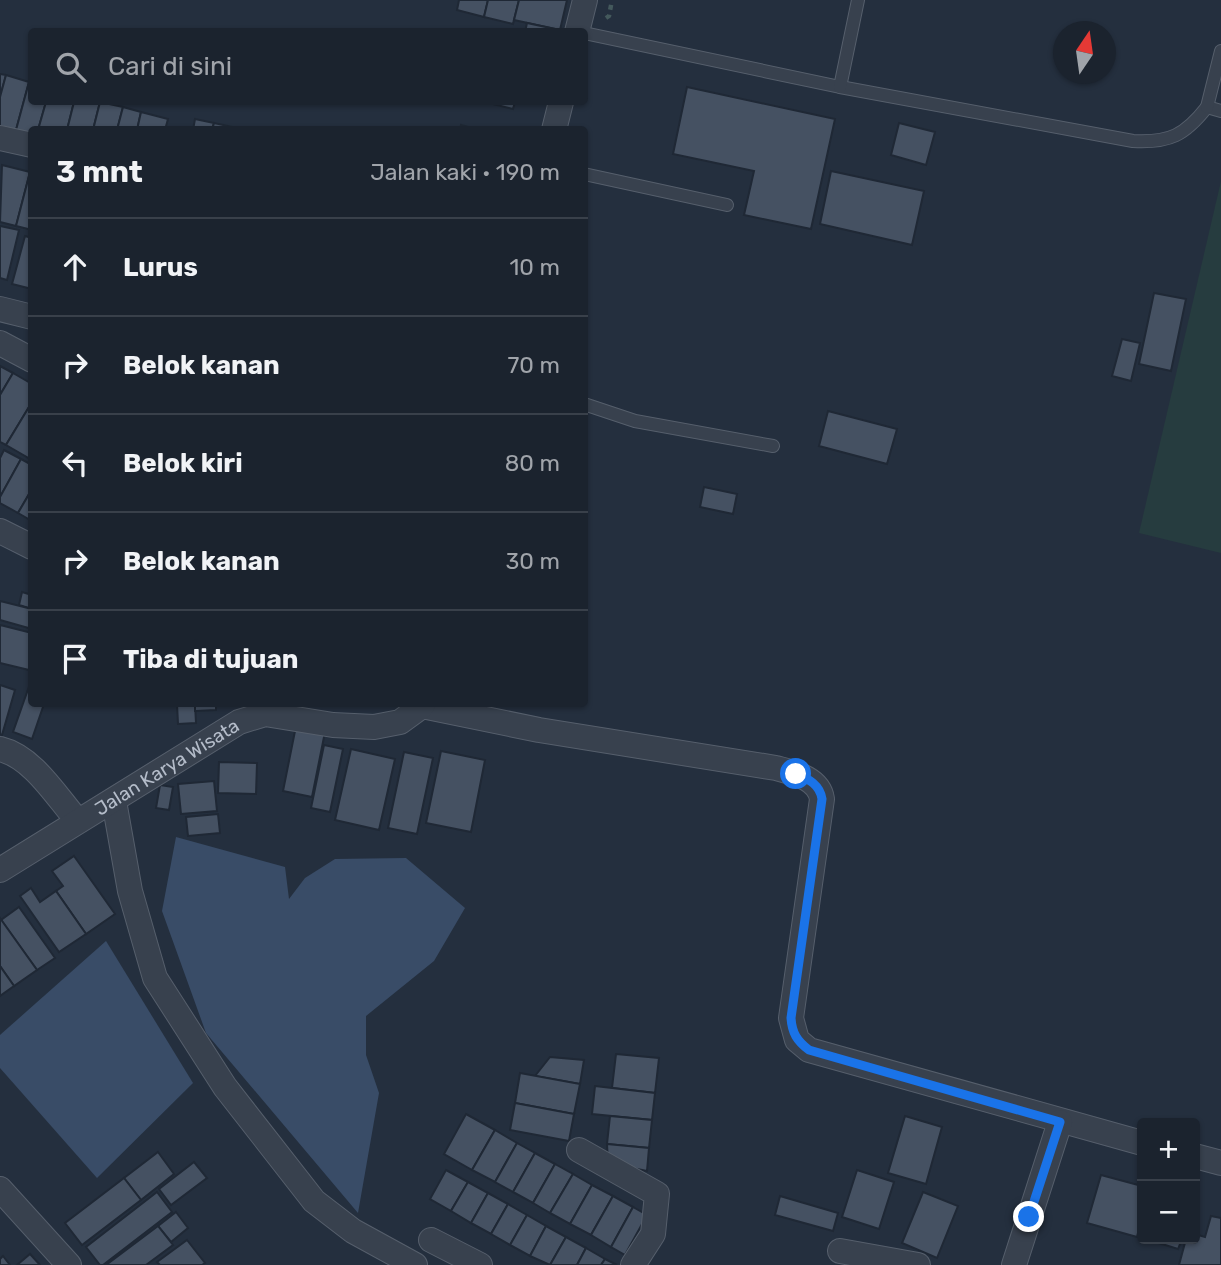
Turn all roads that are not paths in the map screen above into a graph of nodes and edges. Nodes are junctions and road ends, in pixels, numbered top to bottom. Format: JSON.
{"nodes":[{"id":1,"x":584,"y":0,"type":"edge"},
{"id":2,"x":858,"y":0,"type":"edge"},
{"id":3,"x":578,"y":28,"type":"edge"},
{"id":4,"x":588,"y":34,"type":"edge"},
{"id":5,"x":1220,"y":59,"type":"edge"},
{"id":6,"x":840,"y":86,"type":"junction"},
{"id":7,"x":560,"y":105,"type":"edge"},
{"id":8,"x":1207,"y":107,"type":"junction"},
{"id":9,"x":1221,"y":111,"type":"edge"},
{"id":10,"x":555,"y":126,"type":"edge"},
{"id":11,"x":0,"y":138,"type":"edge"},
{"id":12,"x":28,"y":144,"type":"edge"},
{"id":13,"x":588,"y":175,"type":"edge"},
{"id":14,"x":727,"y":205,"type":"dead end"},
{"id":15,"x":0,"y":309,"type":"edge"},
{"id":16,"x":28,"y":316,"type":"edge"},
{"id":17,"x":0,"y":342,"type":"edge"},
{"id":18,"x":28,"y":347,"type":"edge"},
{"id":19,"x":28,"y":358,"type":"edge"},
{"id":20,"x":588,"y":405,"type":"edge"},
{"id":21,"x":773,"y":446,"type":"dead end"},
{"id":22,"x":0,"y":531,"type":"edge"},
{"id":23,"x":28,"y":545,"type":"edge"},
{"id":24,"x":420,"y":707,"type":"edge"},
{"id":25,"x":432,"y":707,"type":"edge"},
{"id":26,"x":0,"y":749,"type":"edge"},
{"id":27,"x":114,"y":801,"type":"junction"},
{"id":28,"x":77,"y":820,"type":"junction"},
{"id":29,"x":0,"y":870,"type":"edge"},
{"id":30,"x":1060,"y":1122,"type":"junction"},
{"id":31,"x":1137,"y":1142,"type":"edge"},
{"id":32,"x":579,"y":1150,"type":"dead end"},
{"id":33,"x":1200,"y":1157,"type":"edge"},
{"id":34,"x":1221,"y":1163,"type":"edge"},
{"id":35,"x":0,"y":1189,"type":"edge"},
{"id":36,"x":431,"y":1240,"type":"dead end"},
{"id":37,"x":840,"y":1251,"type":"dead end"},
{"id":38,"x":69,"y":1265,"type":"edge"},
{"id":39,"x":415,"y":1265,"type":"edge"},
{"id":40,"x":480,"y":1265,"type":"edge"},
{"id":41,"x":632,"y":1265,"type":"edge"},
{"id":42,"x":918,"y":1265,"type":"edge"},
{"id":43,"x":1014,"y":1265,"type":"edge"}],
"edges":[{"from":1,"to":3,"type":"street"},
{"from":2,"to":6,"type":"lane"},
{"from":4,"to":6,"type":"lane"},
{"from":5,"to":8,"type":"lane"},
{"from":6,"to":8,"type":"lane"},
{"from":7,"to":10,"type":"street"},
{"from":8,"to":9,"type":"lane"},
{"from":11,"to":12,"type":"street"},
{"from":13,"to":14,"type":"lane"},
{"from":15,"to":16,"type":"street"},
{"from":17,"to":18,"type":"street"},
{"from":17,"to":19,"type":"street"},
{"from":20,"to":21,"type":"lane"},
{"from":22,"to":23,"type":"street"},
{"from":24,"to":27,"type":"street","name":"Jalan Karya Wisata"},
{"from":25,"to":30,"type":"street"},
{"from":26,"to":28,"type":"street"},
{"from":27,"to":28,"type":"street","name":"Jalan Karya Wisata"},
{"from":27,"to":39,"type":"street"},
{"from":28,"to":29,"type":"street","name":"Jalan Karya Wisata"},
{"from":30,"to":31,"type":"street"},
{"from":30,"to":43,"type":"street"},
{"from":32,"to":41,"type":"street"},
{"from":33,"to":34,"type":"street"},
{"from":35,"to":38,"type":"street"},
{"from":36,"to":40,"type":"street"},
{"from":37,"to":42,"type":"street"}]}
